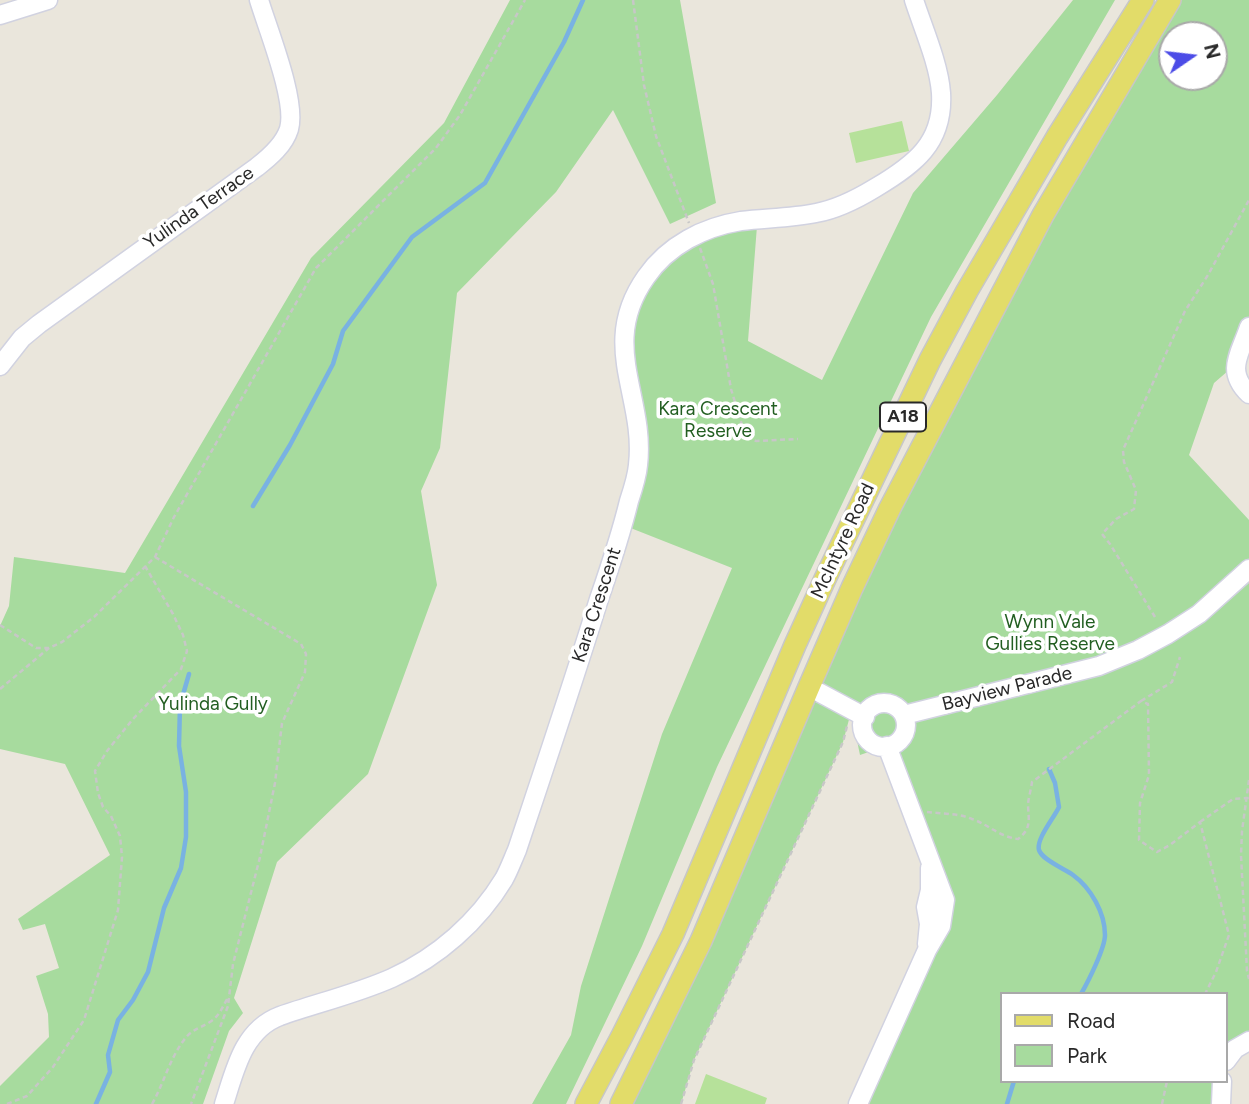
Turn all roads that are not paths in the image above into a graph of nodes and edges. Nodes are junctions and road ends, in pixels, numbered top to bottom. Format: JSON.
{"nodes":[{"id":1,"x":48,"y":0,"type":"edge"},
{"id":2,"x":259,"y":0,"type":"edge"},
{"id":3,"x":914,"y":0,"type":"edge"},
{"id":4,"x":1143,"y":0,"type":"edge"},
{"id":5,"x":1170,"y":0,"type":"edge"},
{"id":6,"x":0,"y":15,"type":"edge"},
{"id":7,"x":1249,"y":327,"type":"edge"},
{"id":8,"x":0,"y":366,"type":"edge"},
{"id":9,"x":1249,"y":394,"type":"edge"},
{"id":10,"x":1249,"y":569,"type":"edge"},
{"id":11,"x":795,"y":645,"type":"junction"},
{"id":12,"x":809,"y":687,"type":"junction"},
{"id":13,"x":769,"y":706,"type":"junction"},
{"id":14,"x":858,"y":714,"type":"junction"},
{"id":15,"x":904,"y":715,"type":"junction"},
{"id":16,"x":887,"y":746,"type":"junction"},
{"id":17,"x":1249,"y":1041,"type":"edge"},
{"id":18,"x":1228,"y":1058,"type":"edge"},
{"id":19,"x":1222,"y":1083,"type":"edge"},
{"id":20,"x":224,"y":1104,"type":"edge"},
{"id":21,"x":586,"y":1104,"type":"edge"},
{"id":22,"x":621,"y":1104,"type":"edge"},
{"id":23,"x":858,"y":1104,"type":"edge"},
{"id":24,"x":1221,"y":1104,"type":"edge"}],
"edges":[{"from":1,"to":6,"type":"street"},
{"from":2,"to":8,"type":"street","name":"Yulinda Terrace"},
{"from":3,"to":20,"type":"street","name":"Kara Crescent"},
{"from":4,"to":11,"type":"main road","name":"McIntyre Road","number":"A18"},
{"from":5,"to":12,"type":"main road","name":"McIntyre Road","number":"A18"},
{"from":7,"to":9,"type":"street"},
{"from":10,"to":15,"type":"street","name":"Bayview Parade"},
{"from":11,"to":12,"type":"main road"},
{"from":11,"to":13,"type":"main road","name":"McIntyre Road","number":"A18"},
{"from":12,"to":13,"type":"main road"},
{"from":12,"to":14,"type":"street"},
{"from":12,"to":22,"type":"main road","name":"McIntyre Road","number":"A18"},
{"from":13,"to":21,"type":"main road","name":"McIntyre Road","number":"A18"},
{"from":14,"to":15,"type":"street"},
{"from":14,"to":16,"type":"street"},
{"from":15,"to":16,"type":"street"},
{"from":16,"to":23,"type":"street"},
{"from":17,"to":18,"type":"street"},
{"from":19,"to":24,"type":"street"}]}
